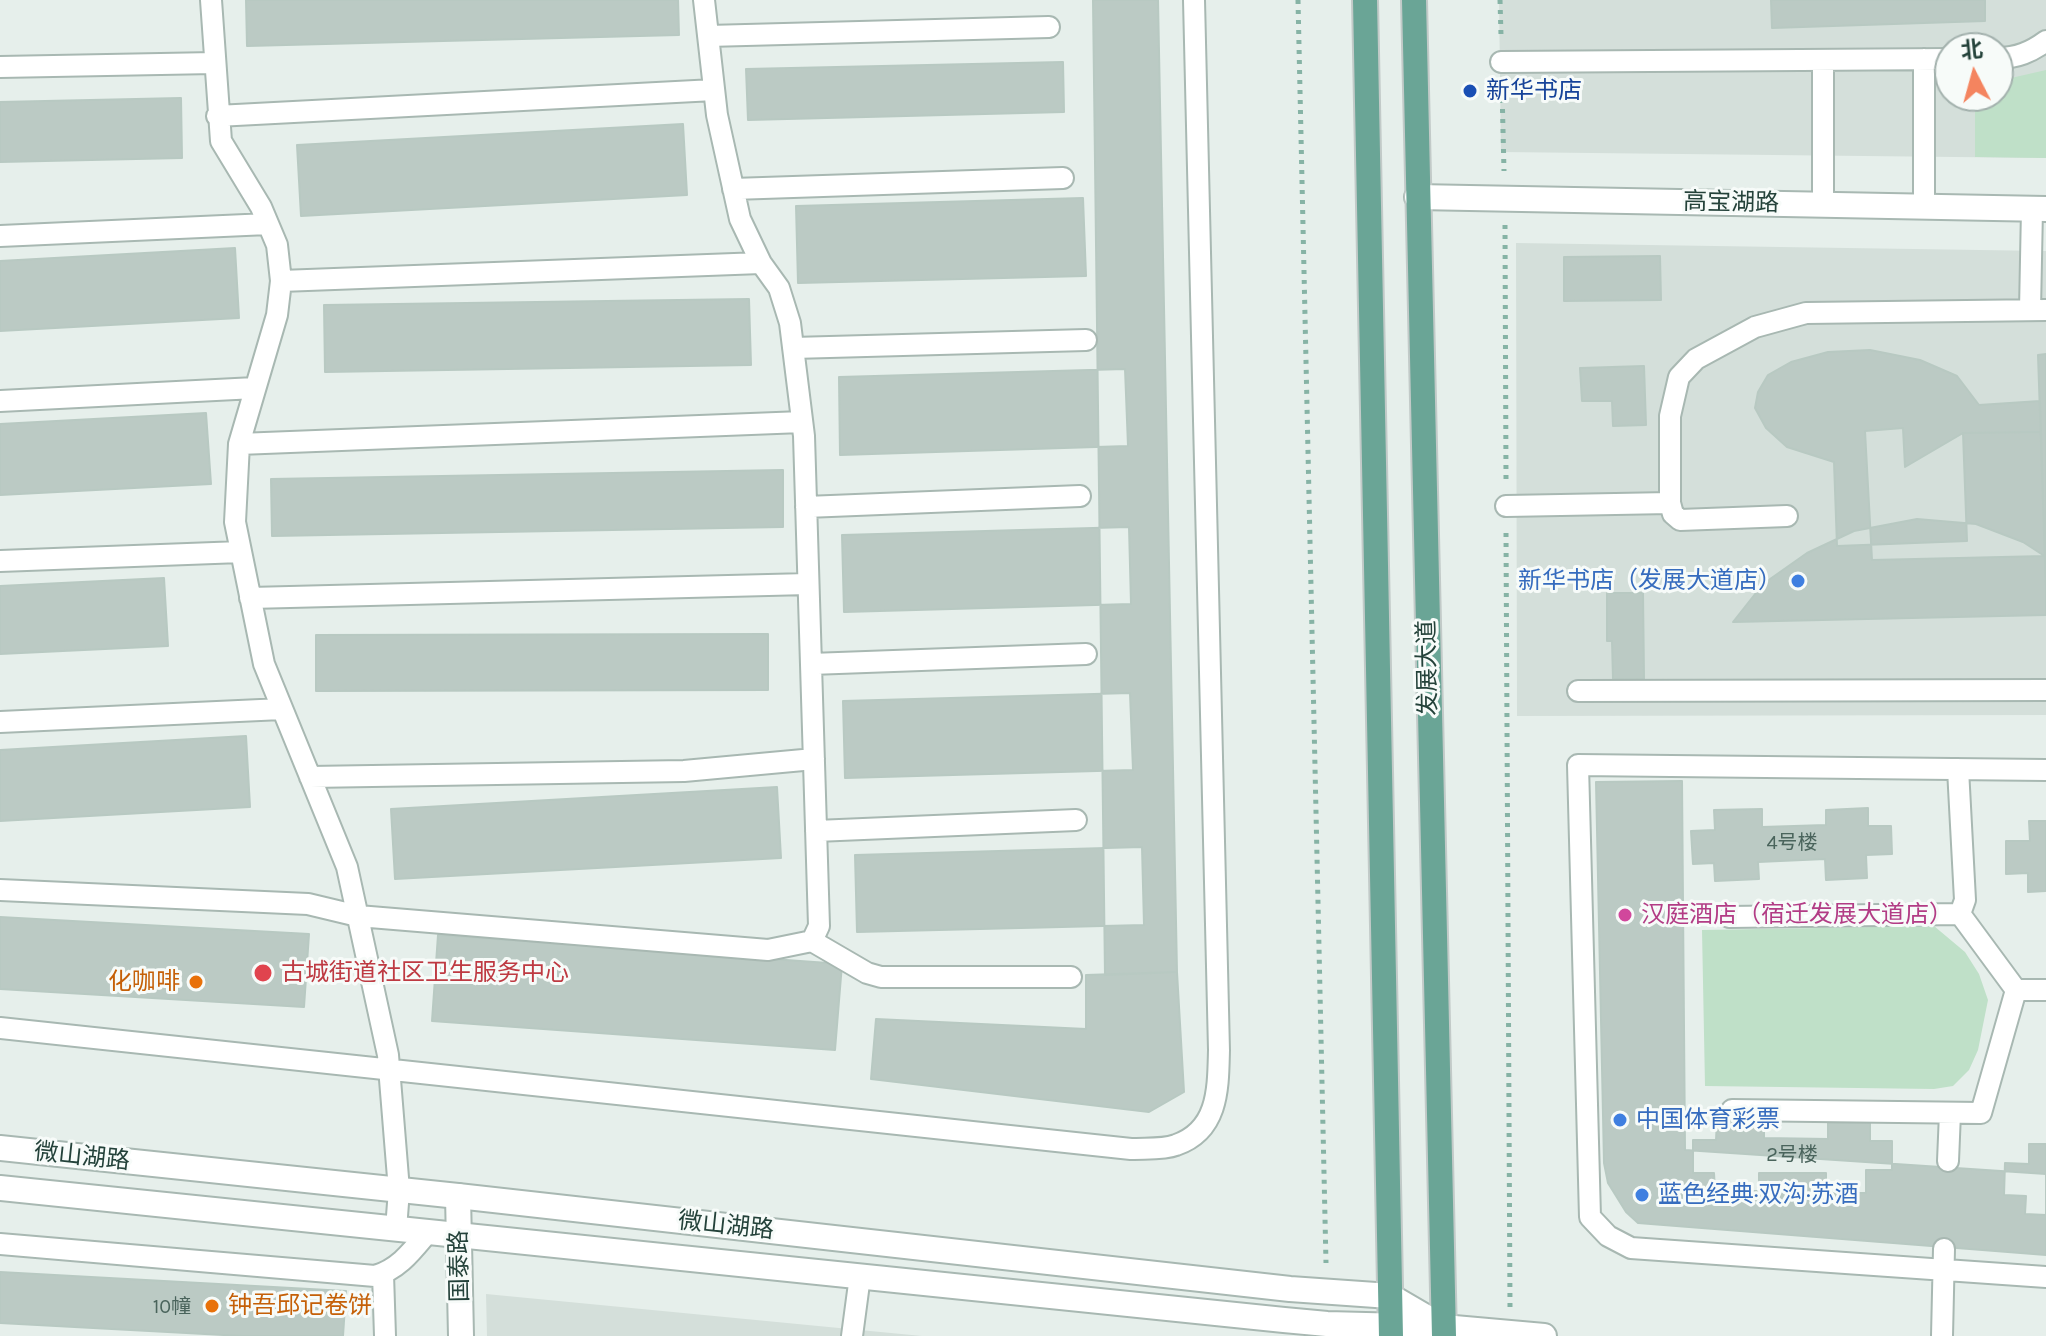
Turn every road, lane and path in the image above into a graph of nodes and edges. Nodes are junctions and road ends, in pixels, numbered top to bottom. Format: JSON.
{"nodes":[{"id":1,"x":211,"y":0,"type":"edge"},
{"id":2,"x":704,"y":0,"type":"edge"},
{"id":3,"x":1194,"y":0,"type":"edge"},
{"id":4,"x":1298,"y":0,"type":"edge"},
{"id":5,"x":1365,"y":0,"type":"edge"},
{"id":6,"x":1414,"y":0,"type":"edge"},
{"id":7,"x":1500,"y":0,"type":"edge"},
{"id":8,"x":1049,"y":27,"type":"dead end"},
{"id":9,"x":708,"y":36,"type":"junction"},
{"id":10,"x":2046,"y":41,"type":"edge"},
{"id":11,"x":2014,"y":57,"type":"edge"},
{"id":12,"x":1924,"y":59,"type":"junction"},
{"id":13,"x":1934,"y":59,"type":"edge"},
{"id":14,"x":1823,"y":60,"type":"junction"},
{"id":15,"x":1501,"y":62,"type":"junction"},
{"id":16,"x":214,"y":63,"type":"junction"},
{"id":17,"x":0,"y":67,"type":"edge"},
{"id":18,"x":714,"y":90,"type":"junction"},
{"id":19,"x":217,"y":116,"type":"junction"},
{"id":20,"x":1063,"y":178,"type":"dead end"},
{"id":21,"x":733,"y":189,"type":"junction"},
{"id":22,"x":1417,"y":197,"type":"junction"},
{"id":23,"x":1505,"y":198,"type":"junction"},
{"id":24,"x":1823,"y":205,"type":"junction"},
{"id":25,"x":1924,"y":207,"type":"junction"},
{"id":26,"x":2039,"y":209,"type":"edge"},
{"id":27,"x":268,"y":224,"type":"junction"},
{"id":28,"x":0,"y":236,"type":"edge"},
{"id":29,"x":761,"y":263,"type":"junction"},
{"id":30,"x":281,"y":281,"type":"junction"},
{"id":31,"x":2038,"y":310,"type":"edge"},
{"id":32,"x":1086,"y":340,"type":"dead end"},
{"id":33,"x":793,"y":348,"type":"junction"},
{"id":34,"x":255,"y":388,"type":"junction"},
{"id":35,"x":0,"y":401,"type":"edge"},
{"id":36,"x":802,"y":422,"type":"junction"},
{"id":37,"x":239,"y":444,"type":"junction"},
{"id":38,"x":1080,"y":496,"type":"dead end"},
{"id":39,"x":1670,"y":503,"type":"junction"},
{"id":40,"x":1506,"y":506,"type":"junction"},
{"id":41,"x":806,"y":507,"type":"junction"},
{"id":42,"x":1787,"y":516,"type":"dead end"},
{"id":43,"x":241,"y":552,"type":"junction"},
{"id":44,"x":0,"y":561,"type":"edge"},
{"id":45,"x":808,"y":584,"type":"junction"},
{"id":46,"x":250,"y":598,"type":"junction"},
{"id":47,"x":1086,"y":654,"type":"dead end"},
{"id":48,"x":811,"y":664,"type":"junction"},
{"id":49,"x":2046,"y":690,"type":"edge"},
{"id":50,"x":1578,"y":691,"type":"dead end"},
{"id":51,"x":282,"y":709,"type":"junction"},
{"id":52,"x":0,"y":722,"type":"edge"},
{"id":53,"x":814,"y":759,"type":"junction"},
{"id":54,"x":1958,"y":769,"type":"junction"},
{"id":55,"x":2046,"y":770,"type":"edge"},
{"id":56,"x":310,"y":777,"type":"junction"},
{"id":57,"x":1076,"y":820,"type":"dead end"},
{"id":58,"x":816,"y":831,"type":"junction"},
{"id":59,"x":0,"y":890,"type":"edge"},
{"id":60,"x":1960,"y":914,"type":"junction"},
{"id":61,"x":358,"y":916,"type":"junction"},
{"id":62,"x":1729,"y":917,"type":"dead end"},
{"id":63,"x":812,"y":941,"type":"junction"},
{"id":64,"x":1071,"y":977,"type":"dead end"},
{"id":65,"x":2016,"y":990,"type":"junction"},
{"id":66,"x":2046,"y":990,"type":"edge"},
{"id":67,"x":0,"y":1028,"type":"edge"},
{"id":68,"x":389,"y":1070,"type":"junction"},
{"id":69,"x":1732,"y":1110,"type":"dead end"},
{"id":70,"x":1950,"y":1113,"type":"junction"},
{"id":71,"x":0,"y":1148,"type":"edge"},
{"id":72,"x":1948,"y":1161,"type":"dead end"},
{"id":73,"x":0,"y":1188,"type":"edge"},
{"id":74,"x":399,"y":1190,"type":"junction"},
{"id":75,"x":458,"y":1196,"type":"junction"},
{"id":76,"x":396,"y":1229,"type":"junction"},
{"id":77,"x":428,"y":1232,"type":"junction"},
{"id":78,"x":459,"y":1236,"type":"junction"},
{"id":79,"x":0,"y":1244,"type":"edge"},
{"id":80,"x":1944,"y":1259,"type":"junction"},
{"id":81,"x":379,"y":1275,"type":"junction"},
{"id":82,"x":860,"y":1276,"type":"junction"},
{"id":83,"x":2046,"y":1277,"type":"edge"},
{"id":84,"x":1327,"y":1292,"type":"junction"},
{"id":85,"x":1390,"y":1296,"type":"junction"},
{"id":86,"x":1390,"y":1330,"type":"edge"},
{"id":87,"x":1444,"y":1332,"type":"edge"},
{"id":88,"x":1510,"y":1333,"type":"junction"},
{"id":89,"x":375,"y":1336,"type":"edge"},
{"id":90,"x":385,"y":1336,"type":"edge"},
{"id":91,"x":461,"y":1336,"type":"edge"},
{"id":92,"x":852,"y":1336,"type":"edge"},
{"id":93,"x":1544,"y":1336,"type":"edge"},
{"id":94,"x":1942,"y":1336,"type":"edge"}],
"edges":[{"from":1,"to":16,"type":"lane"},
{"from":2,"to":9,"type":"lane"},
{"from":3,"to":68,"type":"lane"},
{"from":4,"to":84,"type":"path"},
{"from":5,"to":85,"type":"main road","name":"发展大道"},
{"from":6,"to":22,"type":"main road","name":"发展大道"},
{"from":7,"to":15,"type":"path"},
{"from":8,"to":9,"type":"lane"},
{"from":9,"to":18,"type":"lane"},
{"from":10,"to":11,"type":"lane"},
{"from":12,"to":13,"type":"lane"},
{"from":12,"to":14,"type":"lane"},
{"from":12,"to":25,"type":"lane"},
{"from":14,"to":15,"type":"lane"},
{"from":14,"to":24,"type":"lane"},
{"from":15,"to":23,"type":"path"},
{"from":16,"to":17,"type":"lane"},
{"from":16,"to":19,"type":"lane"},
{"from":18,"to":19,"type":"lane"},
{"from":18,"to":21,"type":"lane"},
{"from":19,"to":27,"type":"lane"},
{"from":20,"to":21,"type":"lane"},
{"from":21,"to":29,"type":"lane"},
{"from":22,"to":23,"type":"street","name":"高宝湖路"},
{"from":22,"to":87,"type":"main road","name":"发展大道"},
{"from":23,"to":24,"type":"street","name":"高宝湖路"},
{"from":23,"to":40,"type":"path"},
{"from":24,"to":25,"type":"street","name":"高宝湖路"},
{"from":25,"to":26,"type":"street","name":"高宝湖路"},
{"from":26,"to":31,"type":"lane"},
{"from":27,"to":28,"type":"lane"},
{"from":27,"to":30,"type":"lane"},
{"from":29,"to":30,"type":"lane"},
{"from":29,"to":33,"type":"lane"},
{"from":30,"to":34,"type":"lane"},
{"from":31,"to":39,"type":"lane"},
{"from":32,"to":33,"type":"lane"},
{"from":33,"to":36,"type":"lane"},
{"from":34,"to":35,"type":"lane"},
{"from":34,"to":37,"type":"lane"},
{"from":36,"to":37,"type":"lane"},
{"from":36,"to":41,"type":"lane"},
{"from":37,"to":43,"type":"lane"},
{"from":38,"to":41,"type":"lane"},
{"from":39,"to":40,"type":"lane"},
{"from":39,"to":42,"type":"lane"},
{"from":40,"to":88,"type":"path"},
{"from":41,"to":45,"type":"lane"},
{"from":43,"to":44,"type":"lane"},
{"from":43,"to":46,"type":"lane"},
{"from":45,"to":46,"type":"lane"},
{"from":45,"to":48,"type":"lane"},
{"from":46,"to":51,"type":"lane"},
{"from":47,"to":48,"type":"lane"},
{"from":48,"to":53,"type":"lane"},
{"from":49,"to":50,"type":"lane"},
{"from":51,"to":52,"type":"lane"},
{"from":51,"to":56,"type":"lane"},
{"from":53,"to":56,"type":"lane"},
{"from":53,"to":58,"type":"lane"},
{"from":54,"to":55,"type":"lane"},
{"from":54,"to":60,"type":"lane"},
{"from":54,"to":80,"type":"lane"},
{"from":56,"to":61,"type":"lane"},
{"from":57,"to":58,"type":"lane"},
{"from":58,"to":63,"type":"lane"},
{"from":59,"to":61,"type":"lane"},
{"from":60,"to":62,"type":"lane"},
{"from":60,"to":65,"type":"lane"},
{"from":61,"to":63,"type":"lane"},
{"from":61,"to":68,"type":"lane"},
{"from":63,"to":64,"type":"lane"},
{"from":65,"to":66,"type":"lane"},
{"from":65,"to":70,"type":"lane"},
{"from":67,"to":68,"type":"lane"},
{"from":68,"to":74,"type":"lane"},
{"from":69,"to":70,"type":"lane"},
{"from":70,"to":72,"type":"lane"},
{"from":71,"to":74,"type":"street","name":"微山湖路"},
{"from":73,"to":76,"type":"street","name":"微山湖路"},
{"from":74,"to":75,"type":"street","name":"微山湖路"},
{"from":74,"to":76,"type":"lane"},
{"from":75,"to":78,"type":"street","name":"国泰路"},
{"from":75,"to":84,"type":"street","name":"微山湖路"},
{"from":76,"to":77,"type":"street","name":"微山湖路"},
{"from":77,"to":78,"type":"street","name":"微山湖路"},
{"from":77,"to":81,"type":"lane"},
{"from":78,"to":82,"type":"street","name":"微山湖路"},
{"from":78,"to":91,"type":"street","name":"国泰路"},
{"from":79,"to":81,"type":"lane"},
{"from":80,"to":83,"type":"lane"},
{"from":80,"to":94,"type":"lane"},
{"from":81,"to":89,"type":"lane"},
{"from":81,"to":90,"type":"lane"},
{"from":82,"to":86,"type":"street","name":"微山湖路"},
{"from":82,"to":92,"type":"lane"},
{"from":84,"to":85,"type":"street","name":"微山湖路"},
{"from":85,"to":86,"type":"main road","name":"发展大道"},
{"from":85,"to":87,"type":"street","name":"微山湖路"},
{"from":86,"to":87,"type":"street","name":"微山湖路"},
{"from":87,"to":88,"type":"street","name":"微山湖路"},
{"from":88,"to":93,"type":"street","name":"微山湖路"}]}
